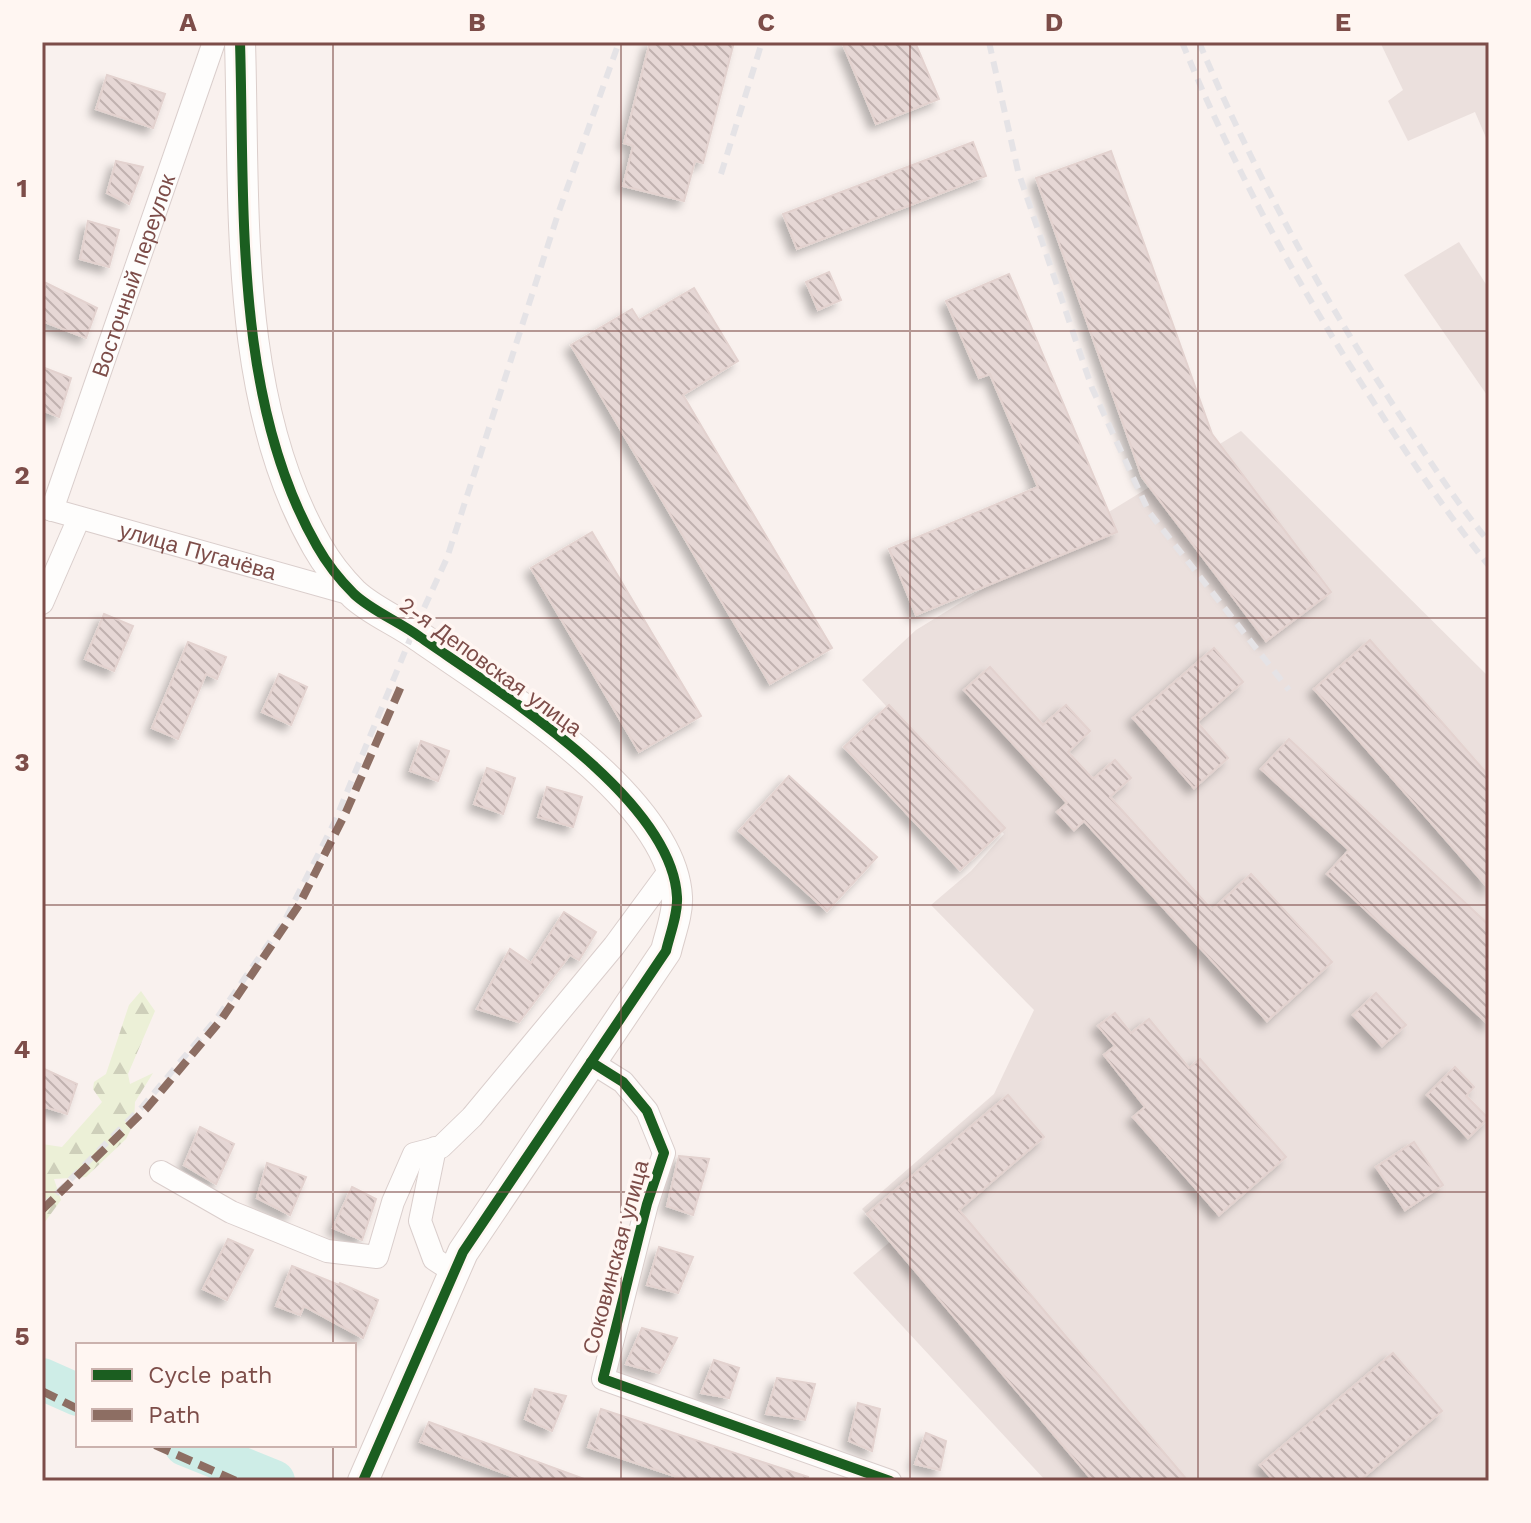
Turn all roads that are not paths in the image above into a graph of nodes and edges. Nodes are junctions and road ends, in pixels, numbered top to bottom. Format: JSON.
{"nodes":[{"id":1,"x":214,"y":42,"type":"edge"},
{"id":2,"x":240,"y":42,"type":"edge"},
{"id":3,"x":47,"y":509,"type":"edge"},
{"id":4,"x":79,"y":518,"type":"junction"},
{"id":5,"x":355,"y":595,"type":"junction"},
{"id":6,"x":42,"y":603,"type":"edge"},
{"id":7,"x":670,"y":870,"type":"junction"},
{"id":8,"x":591,"y":1062,"type":"junction"},
{"id":9,"x":435,"y":1148,"type":"junction"},
{"id":10,"x":161,"y":1172,"type":"dead end"},
{"id":11,"x":454,"y":1272,"type":"junction"},
{"id":12,"x":363,"y":1481,"type":"edge"},
{"id":13,"x":890,"y":1481,"type":"edge"}],
"edges":[{"from":1,"to":3,"type":"street","name":"Восточный переулок"},
{"from":2,"to":5,"type":"street","name":"2-я Деповская улица"},
{"from":3,"to":4,"type":"street","name":"улица Пугачёва"},
{"from":4,"to":5,"type":"street","name":"улица Пугачёва"},
{"from":4,"to":6,"type":"street"},
{"from":5,"to":7,"type":"street","name":"2-я Деповская улица"},
{"from":7,"to":8,"type":"street","name":"2-я Деповская улица"},
{"from":7,"to":9,"type":"street"},
{"from":8,"to":11,"type":"street","name":"2-я Деповская улица"},
{"from":8,"to":13,"type":"street","name":"Соковинская улица"},
{"from":9,"to":10,"type":"street"},
{"from":9,"to":11,"type":"street"},
{"from":11,"to":12,"type":"street","name":"2-я Деповская улица"}]}
